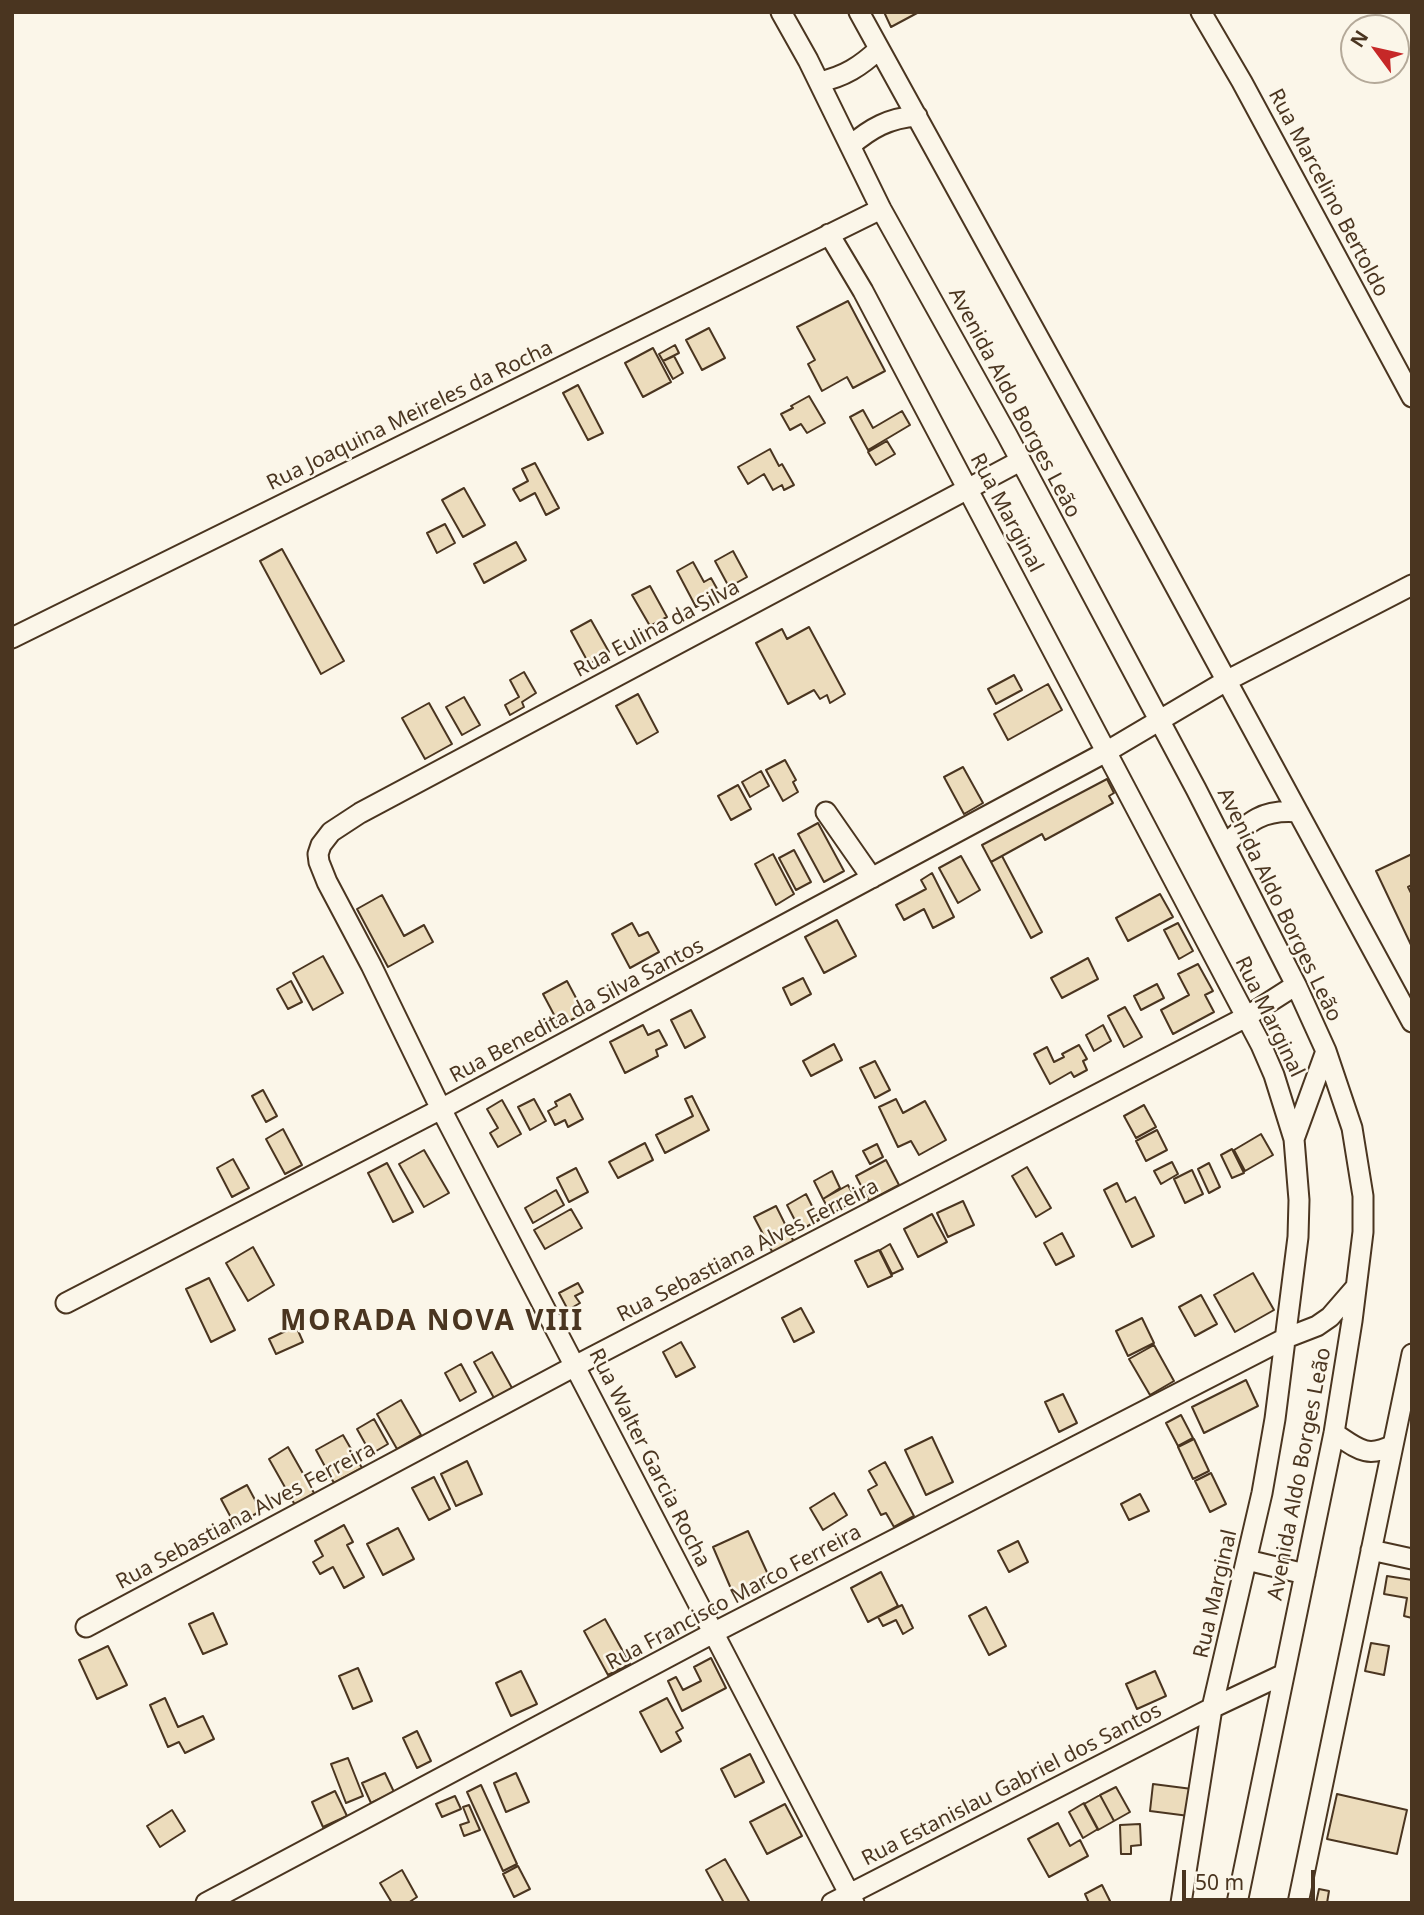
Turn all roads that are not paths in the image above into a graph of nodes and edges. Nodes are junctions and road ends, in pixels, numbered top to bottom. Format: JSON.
{"nodes":[{"id":1,"x":781,"y":12,"type":"edge"},
{"id":2,"x":859,"y":12,"type":"edge"},
{"id":3,"x":1201,"y":12,"type":"edge"},
{"id":4,"x":879,"y":49,"type":"junction"},
{"id":5,"x":819,"y":82,"type":"junction"},
{"id":6,"x":917,"y":116,"type":"junction"},
{"id":7,"x":850,"y":146,"type":"junction"},
{"id":8,"x":881,"y":209,"type":"junction"},
{"id":9,"x":829,"y":234,"type":"junction"},
{"id":10,"x":1412,"y":397,"type":"edge"},
{"id":11,"x":1020,"y":461,"type":"junction"},
{"id":12,"x":969,"y":490,"type":"junction"},
{"id":13,"x":1412,"y":585,"type":"edge"},
{"id":14,"x":12,"y":638,"type":"edge"},
{"id":15,"x":1226,"y":681,"type":"junction"},
{"id":16,"x":1159,"y":720,"type":"junction"},
{"id":17,"x":1106,"y":752,"type":"junction"},
{"id":18,"x":826,"y":812,"type":"dead end"},
{"id":19,"x":1298,"y":812,"type":"junction"},
{"id":20,"x":321,"y":845,"type":"joint"},
{"id":21,"x":1225,"y":845,"type":"junction"},
{"id":22,"x":872,"y":877,"type":"junction"},
{"id":23,"x":1296,"y":985,"type":"junction"},
{"id":24,"x":1246,"y":1017,"type":"junction"},
{"id":25,"x":1412,"y":1022,"type":"edge"},
{"id":26,"x":1326,"y":1051,"type":"junction"},
{"id":27,"x":441,"y":1109,"type":"junction"},
{"id":28,"x":1294,"y":1139,"type":"junction"},
{"id":29,"x":1357,"y":1286,"type":"junction"},
{"id":30,"x":66,"y":1303,"type":"dead end"},
{"id":31,"x":1286,"y":1338,"type":"junction"},
{"id":32,"x":1412,"y":1354,"type":"edge"},
{"id":33,"x":575,"y":1366,"type":"junction"},
{"id":34,"x":1334,"y":1433,"type":"junction"},
{"id":35,"x":1393,"y":1445,"type":"junction"},
{"id":36,"x":1370,"y":1550,"type":"junction"},
{"id":37,"x":1412,"y":1559,"type":"edge"},
{"id":38,"x":1247,"y":1560,"type":"junction"},
{"id":39,"x":1305,"y":1574,"type":"junction"},
{"id":40,"x":86,"y":1627,"type":"dead end"},
{"id":41,"x":713,"y":1633,"type":"junction"},
{"id":42,"x":1284,"y":1674,"type":"junction"},
{"id":43,"x":1212,"y":1708,"type":"junction"},
{"id":44,"x":845,"y":1900,"type":"edge"},
{"id":45,"x":206,"y":1903,"type":"edge"},
{"id":46,"x":1181,"y":1903,"type":"edge"},
{"id":47,"x":1237,"y":1903,"type":"edge"},
{"id":48,"x":1298,"y":1903,"type":"edge"}],
"edges":[{"from":1,"to":5,"type":"street","name":"Avenida Aldo Borges Leão"},
{"from":2,"to":4,"type":"street"},
{"from":3,"to":10,"type":"street","name":"Rua Marcelino Bertoldo"},
{"from":4,"to":5,"type":"street"},
{"from":4,"to":6,"type":"street"},
{"from":5,"to":7,"type":"street","name":"Avenida Aldo Borges Leão"},
{"from":6,"to":7,"type":"street"},
{"from":6,"to":15,"type":"street"},
{"from":7,"to":8,"type":"street","name":"Avenida Aldo Borges Leão"},
{"from":8,"to":9,"type":"street","name":"Rua Joaquina Meireles da Rocha"},
{"from":8,"to":11,"type":"street","name":"Avenida Aldo Borges Leão"},
{"from":9,"to":12,"type":"street","name":"Rua Marginal"},
{"from":9,"to":14,"type":"street","name":"Rua Joaquina Meireles da Rocha"},
{"from":11,"to":12,"type":"street","name":"Rua Eulina da Silva"},
{"from":11,"to":16,"type":"street","name":"Avenida Aldo Borges Leão"},
{"from":12,"to":17,"type":"street","name":"Rua Marginal"},
{"from":12,"to":20,"type":"street","name":"Rua Eulina da Silva"},
{"from":13,"to":15,"type":"street","name":"Rua Benedita da Silva Santos"},
{"from":15,"to":16,"type":"street","name":"Rua Benedita da Silva Santos"},
{"from":15,"to":19,"type":"street"},
{"from":16,"to":17,"type":"street","name":"Rua Benedita da Silva Santos"},
{"from":16,"to":21,"type":"street","name":"Avenida Aldo Borges Leão"},
{"from":17,"to":22,"type":"street","name":"Rua Benedita da Silva Santos"},
{"from":17,"to":24,"type":"street","name":"Rua Marginal"},
{"from":18,"to":22,"type":"street"},
{"from":19,"to":21,"type":"street"},
{"from":19,"to":25,"type":"street"},
{"from":20,"to":27,"type":"street","name":"Rua Walter Garcia Rocha"},
{"from":21,"to":23,"type":"street","name":"Avenida Aldo Borges Leão"},
{"from":22,"to":27,"type":"street","name":"Rua Benedita da Silva Santos"},
{"from":23,"to":24,"type":"street","name":"Rua Sebastiana Alves Ferreira"},
{"from":23,"to":26,"type":"street","name":"Avenida Aldo Borges Leão"},
{"from":24,"to":28,"type":"street","name":"Rua Marginal"},
{"from":24,"to":33,"type":"street","name":"Rua Sebastiana Alves Ferreira"},
{"from":26,"to":28,"type":"street"},
{"from":26,"to":29,"type":"street","name":"Avenida Aldo Borges Leão"},
{"from":27,"to":30,"type":"street","name":"Rua Benedita da Silva Santos"},
{"from":27,"to":33,"type":"street","name":"Rua Walter Garcia Rocha"},
{"from":28,"to":31,"type":"street","name":"Rua Marginal"},
{"from":29,"to":31,"type":"street","name":"Rua Francisco Marco Ferreira"},
{"from":29,"to":34,"type":"street","name":"Avenida Aldo Borges Leão"},
{"from":31,"to":38,"type":"street","name":"Rua Marginal"},
{"from":31,"to":41,"type":"street","name":"Rua Francisco Marco Ferreira"},
{"from":32,"to":35,"type":"street"},
{"from":33,"to":40,"type":"street","name":"Rua Sebastiana Alves Ferreira"},
{"from":33,"to":41,"type":"street","name":"Rua Walter Garcia Rocha"},
{"from":34,"to":35,"type":"street"},
{"from":34,"to":39,"type":"street","name":"Avenida Aldo Borges Leão"},
{"from":35,"to":36,"type":"street"},
{"from":36,"to":37,"type":"street"},
{"from":36,"to":48,"type":"street"},
{"from":38,"to":39,"type":"street"},
{"from":38,"to":43,"type":"street","name":"Rua Marginal"},
{"from":39,"to":42,"type":"street","name":"Avenida Aldo Borges Leão"},
{"from":41,"to":44,"type":"street","name":"Rua Walter Garcia Rocha"},
{"from":41,"to":45,"type":"street","name":"Rua Francisco Marco Ferreira"},
{"from":42,"to":43,"type":"street","name":"Rua Estanislau Gabriel dos Santos"},
{"from":42,"to":47,"type":"street","name":"Avenida Aldo Borges Leão"},
{"from":43,"to":44,"type":"street","name":"Rua Estanislau Gabriel dos Santos"},
{"from":43,"to":46,"type":"street","name":"Rua Marginal"}]}
